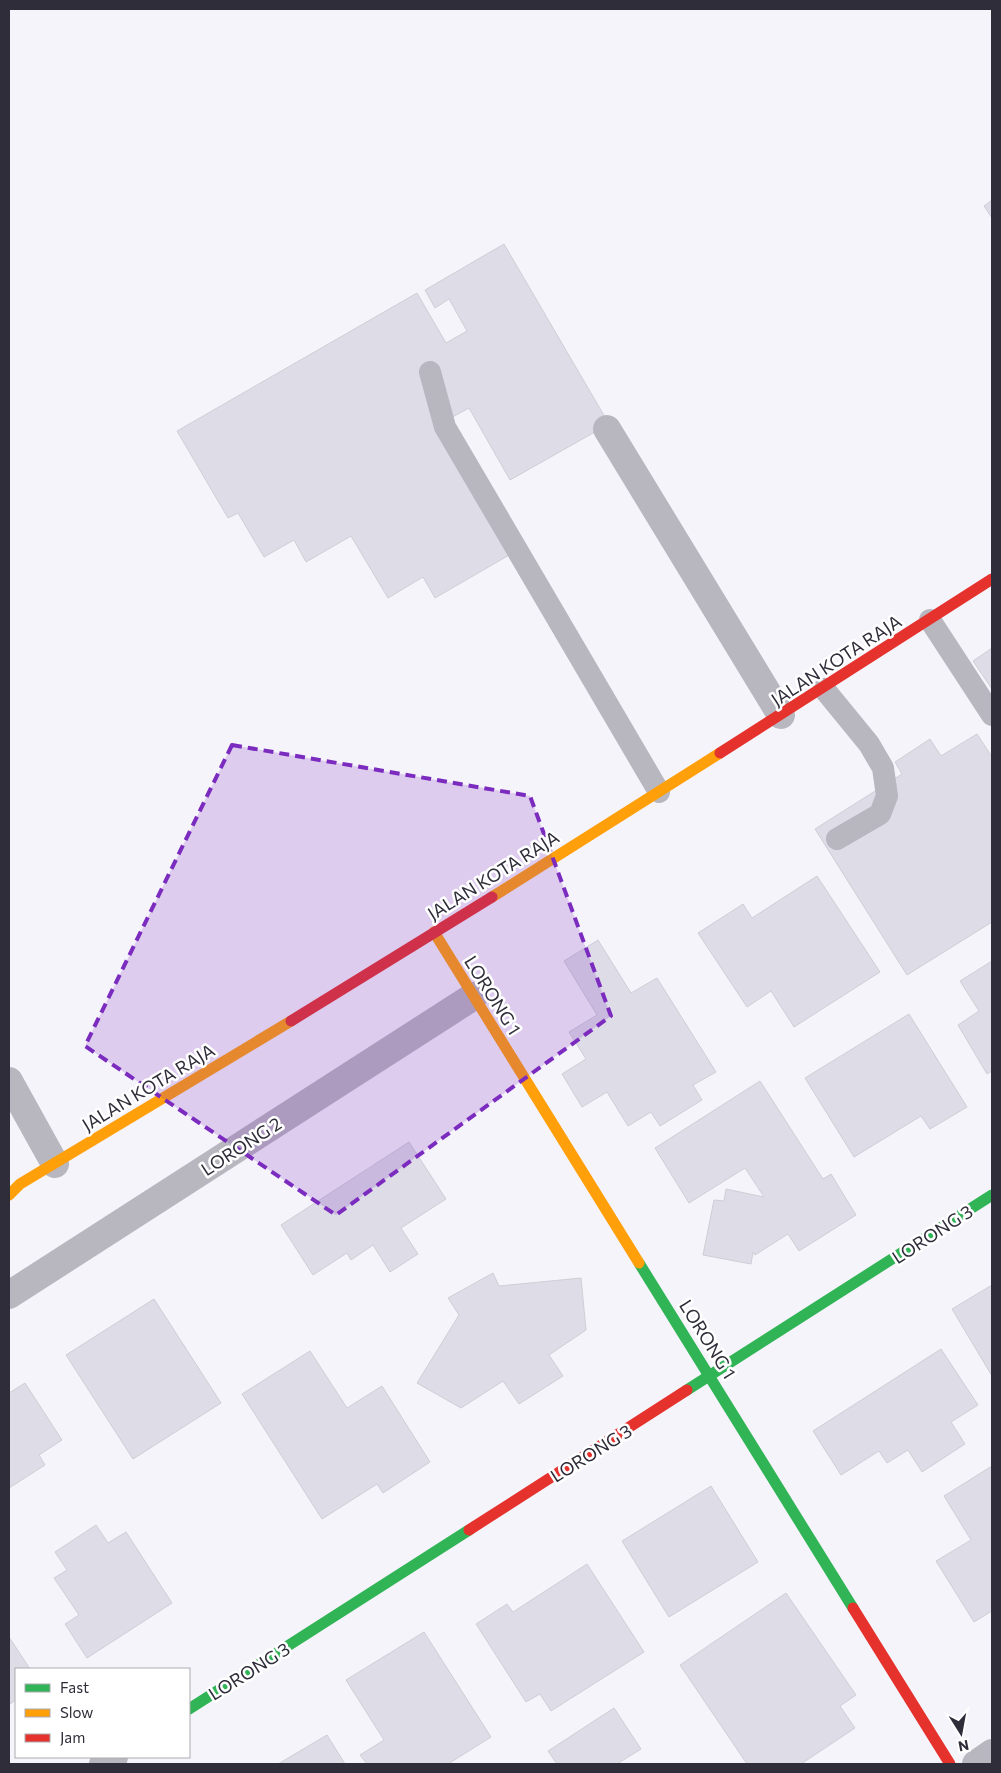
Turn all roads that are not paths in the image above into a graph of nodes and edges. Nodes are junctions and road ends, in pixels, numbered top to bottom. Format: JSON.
{"nodes":[{"id":1,"x":430,"y":372,"type":"dead end"},
{"id":2,"x":607,"y":429,"type":"dead end"},
{"id":3,"x":992,"y":580,"type":"edge"},
{"id":4,"x":930,"y":620,"type":"junction"},
{"id":5,"x":824,"y":689,"type":"junction"},
{"id":6,"x":992,"y":715,"type":"edge"},
{"id":7,"x":781,"y":716,"type":"junction"},
{"id":8,"x":659,"y":792,"type":"junction"},
{"id":9,"x":837,"y":839,"type":"dead end"},
{"id":10,"x":434,"y":932,"type":"junction"},
{"id":11,"x":474,"y":996,"type":"junction"},
{"id":12,"x":9,"y":1081,"type":"edge"},
{"id":13,"x":55,"y":1164,"type":"junction"},
{"id":14,"x":20,"y":1184,"type":"junction"},
{"id":15,"x":9,"y":1189,"type":"edge"},
{"id":16,"x":9,"y":1195,"type":"edge"},
{"id":17,"x":992,"y":1196,"type":"edge"},
{"id":18,"x":9,"y":1295,"type":"edge"},
{"id":19,"x":711,"y":1377,"type":"junction"},
{"id":20,"x":190,"y":1709,"type":"edge"},
{"id":21,"x":992,"y":1753,"type":"edge"},
{"id":22,"x":950,"y":1764,"type":"edge"},
{"id":23,"x":976,"y":1764,"type":"edge"}],
"edges":[{"from":1,"to":8,"type":"lane"},
{"from":2,"to":7,"type":"street"},
{"from":3,"to":4,"type":"street","name":"JALAN KOTA RAJA"},
{"from":4,"to":5,"type":"street","name":"JALAN KOTA RAJA"},
{"from":4,"to":6,"type":"lane"},
{"from":5,"to":7,"type":"street","name":"JALAN KOTA RAJA"},
{"from":5,"to":9,"type":"lane"},
{"from":7,"to":8,"type":"street","name":"JALAN KOTA RAJA"},
{"from":8,"to":10,"type":"street","name":"JALAN KOTA RAJA"},
{"from":10,"to":11,"type":"street","name":"LORONG 1"},
{"from":10,"to":13,"type":"street","name":"JALAN KOTA RAJA"},
{"from":11,"to":18,"type":"street","name":"LORONG 2"},
{"from":11,"to":19,"type":"street","name":"LORONG 1"},
{"from":12,"to":13,"type":"street"},
{"from":13,"to":14,"type":"street","name":"JALAN KOTA RAJA"},
{"from":14,"to":15,"type":"street"},
{"from":14,"to":16,"type":"street","name":"JALAN KOTA RAJA"},
{"from":17,"to":19,"type":"street","name":"LORONG 3"},
{"from":19,"to":20,"type":"street","name":"LORONG 3"},
{"from":19,"to":22,"type":"street","name":"LORONG 1"},
{"from":21,"to":23,"type":"street"}]}
